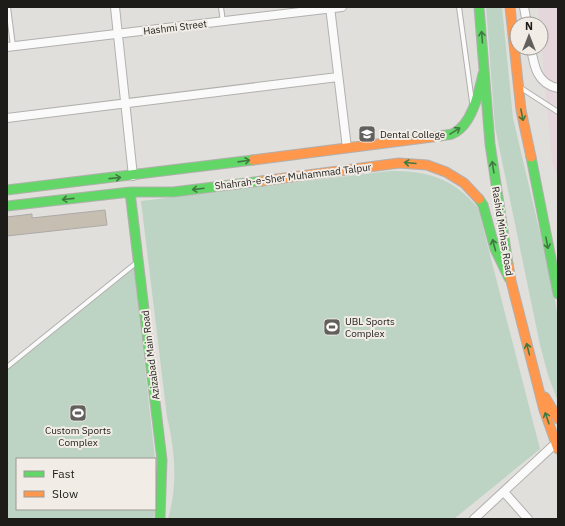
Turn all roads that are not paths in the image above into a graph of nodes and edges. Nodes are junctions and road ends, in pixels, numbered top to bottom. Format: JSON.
{"nodes":[{"id":1,"x":8,"y":7,"type":"edge"},
{"id":2,"x":115,"y":7,"type":"edge"},
{"id":3,"x":221,"y":7,"type":"edge"},
{"id":4,"x":342,"y":7,"type":"edge"},
{"id":5,"x":459,"y":7,"type":"edge"},
{"id":6,"x":480,"y":7,"type":"edge"},
{"id":7,"x":510,"y":7,"type":"edge"},
{"id":8,"x":330,"y":8,"type":"edge"},
{"id":9,"x":223,"y":22,"type":"junction"},
{"id":10,"x":118,"y":34,"type":"junction"},
{"id":11,"x":10,"y":47,"type":"edge"},
{"id":12,"x":532,"y":56,"type":"edge"},
{"id":13,"x":484,"y":70,"type":"junction"},
{"id":14,"x":338,"y":78,"type":"junction"},
{"id":15,"x":517,"y":85,"type":"junction"},
{"id":16,"x":558,"y":88,"type":"edge"},
{"id":17,"x":125,"y":104,"type":"junction"},
{"id":18,"x":473,"y":112,"type":"junction"},
{"id":19,"x":558,"y":112,"type":"edge"},
{"id":20,"x":7,"y":118,"type":"edge"},
{"id":21,"x":347,"y":148,"type":"junction"},
{"id":22,"x":133,"y":176,"type":"junction"},
{"id":23,"x":7,"y":190,"type":"edge"},
{"id":24,"x":130,"y":192,"type":"junction"},
{"id":25,"x":7,"y":206,"type":"edge"},
{"id":26,"x":139,"y":261,"type":"junction"},
{"id":27,"x":558,"y":265,"type":"edge"},
{"id":28,"x":553,"y":274,"type":"junction"},
{"id":29,"x":511,"y":281,"type":"junction"},
{"id":30,"x":558,"y":294,"type":"edge"},
{"id":31,"x":7,"y":367,"type":"edge"},
{"id":32,"x":538,"y":387,"type":"junction"},
{"id":33,"x":558,"y":419,"type":"edge"},
{"id":34,"x":557,"y":446,"type":"edge"},
{"id":35,"x":504,"y":492,"type":"junction"},
{"id":36,"x":477,"y":518,"type":"edge"},
{"id":37,"x":160,"y":519,"type":"edge"},
{"id":38,"x":528,"y":519,"type":"edge"}],
"edges":[{"from":1,"to":11,"type":"lane"},
{"from":2,"to":10,"type":"street"},
{"from":3,"to":9,"type":"lane"},
{"from":4,"to":8,"type":"street","name":"Hashmi Street"},
{"from":5,"to":18,"type":"lane"},
{"from":13,"to":6,"type":"main road","name":"Rashid Minhas Road","one_way":true},
{"from":7,"to":15,"type":"main road"},
{"from":8,"to":9,"type":"street","name":"Hashmi Street"},
{"from":8,"to":14,"type":"street"},
{"from":9,"to":10,"type":"street","name":"Hashmi Street"},
{"from":10,"to":11,"type":"street","name":"Hashmi Street"},
{"from":10,"to":17,"type":"street"},
{"from":12,"to":16,"type":"street"},
{"from":13,"to":18,"type":"main road","name":"Shahrah-e-Sher Muhammad Talpur"},
{"from":29,"to":13,"type":"main road","name":"Rashid Minhas Road","one_way":true},
{"from":14,"to":17,"type":"street"},
{"from":14,"to":21,"type":"street"},
{"from":15,"to":19,"type":"lane"},
{"from":15,"to":28,"type":"main road","one_way":true},
{"from":17,"to":20,"type":"street"},
{"from":17,"to":22,"type":"street"},
{"from":21,"to":18,"type":"main road","name":"Shahrah-e-Sher Muhammad Talpur","one_way":true},
{"from":22,"to":21,"type":"main road","name":"Shahrah-e-Sher Muhammad Talpur","one_way":true},
{"from":23,"to":22,"type":"main road","name":"Shahrah-e-Sher Muhammad Talpur","one_way":true},
{"from":24,"to":25,"type":"main road","name":"Shahrah-e-Sher Muhammad Talpur","one_way":true},
{"from":24,"to":26,"type":"main road","name":"Azizabad Main Road"},
{"from":29,"to":24,"type":"main road","name":"Shahrah-e-Sher Muhammad Talpur","one_way":true},
{"from":26,"to":31,"type":"lane"},
{"from":26,"to":37,"type":"main road","name":"Azizabad Main Road"},
{"from":27,"to":28,"type":"lane"},
{"from":28,"to":30,"type":"main road"},
{"from":32,"to":29,"type":"main road","name":"Rashid Minhas Road","one_way":true},
{"from":32,"to":33,"type":"main road"},
{"from":34,"to":32,"type":"main road","name":"Rashid Minhas Road","one_way":true},
{"from":34,"to":35,"type":"street"},
{"from":35,"to":36,"type":"street"},
{"from":35,"to":38,"type":"street"}]}
